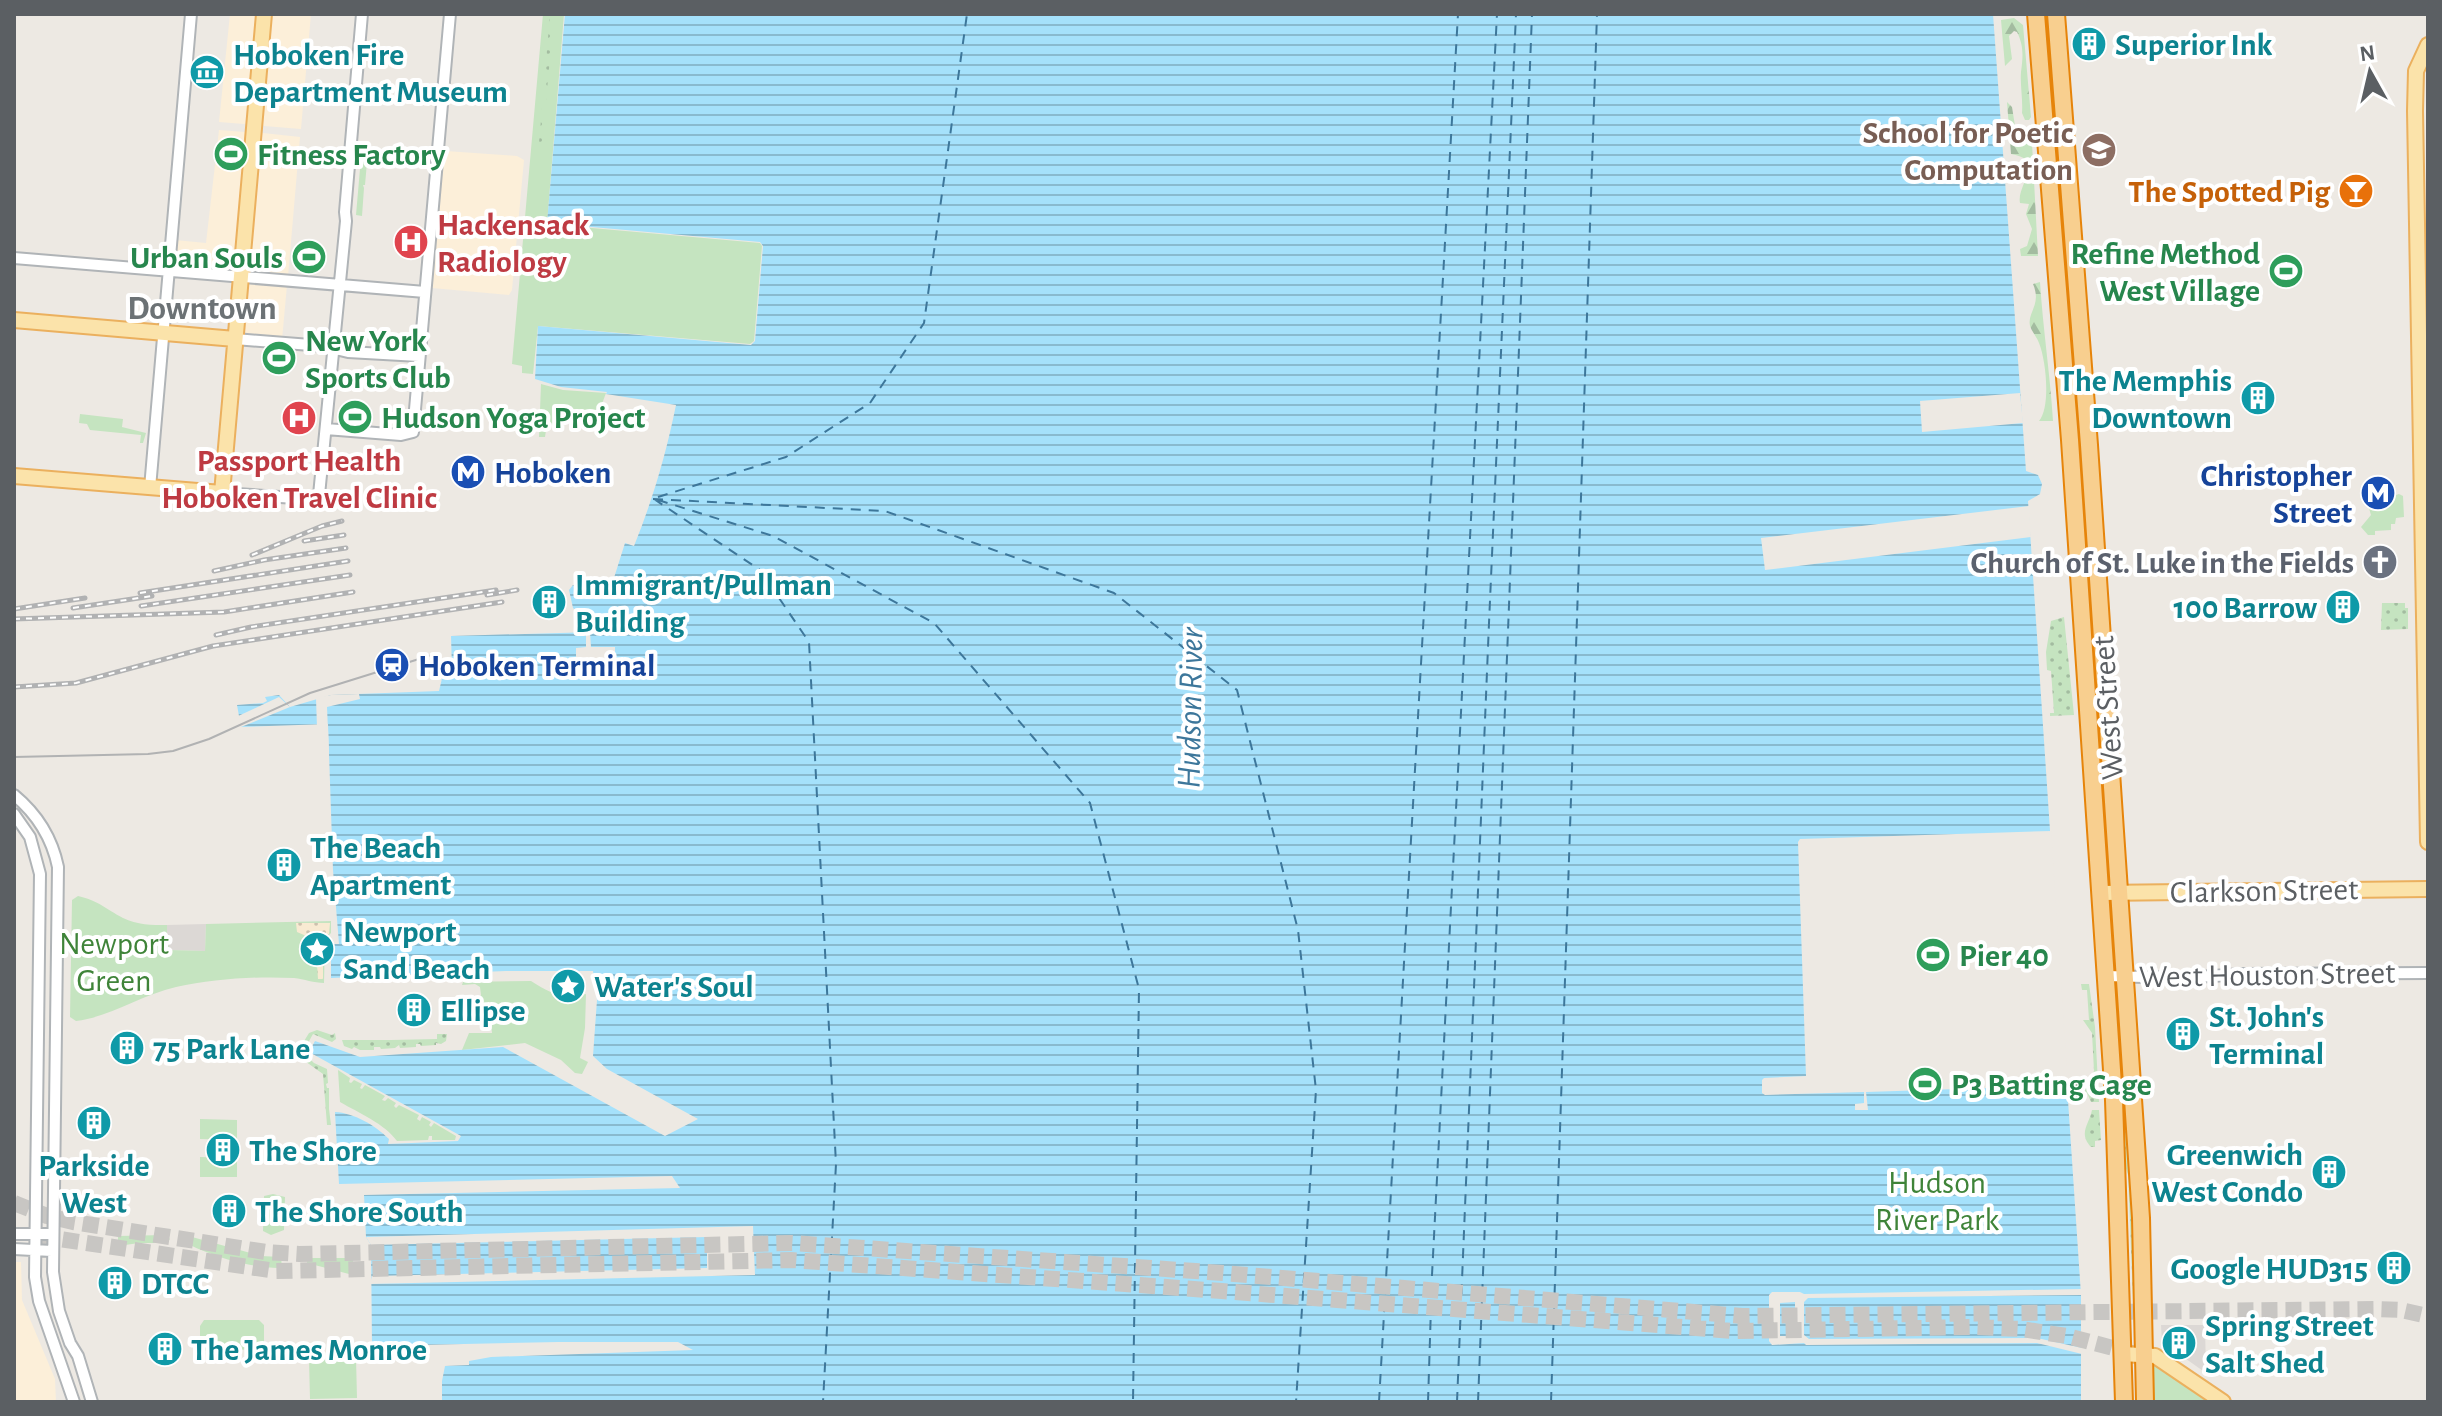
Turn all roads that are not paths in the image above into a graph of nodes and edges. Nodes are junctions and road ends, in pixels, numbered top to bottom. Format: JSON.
{"nodes":[{"id":1,"x":191,"y":14,"type":"edge"},
{"id":2,"x":264,"y":14,"type":"edge"},
{"id":3,"x":362,"y":14,"type":"edge"},
{"id":4,"x":450,"y":14,"type":"edge"},
{"id":5,"x":2036,"y":14,"type":"edge"},
{"id":6,"x":2056,"y":14,"type":"edge"},
{"id":7,"x":2428,"y":45,"type":"edge"},
{"id":8,"x":14,"y":258,"type":"edge"},
{"id":9,"x":168,"y":272,"type":"junction"},
{"id":10,"x":241,"y":278,"type":"junction"},
{"id":11,"x":338,"y":285,"type":"junction"},
{"id":12,"x":425,"y":292,"type":"junction"},
{"id":13,"x":14,"y":320,"type":"edge"},
{"id":14,"x":163,"y":334,"type":"junction"},
{"id":15,"x":235,"y":339,"type":"junction"},
{"id":16,"x":332,"y":348,"type":"junction"},
{"id":17,"x":419,"y":356,"type":"junction"},
{"id":18,"x":326,"y":429,"type":"junction"},
{"id":19,"x":14,"y":476,"type":"edge"},
{"id":20,"x":150,"y":488,"type":"junction"},
{"id":21,"x":222,"y":493,"type":"junction"},
{"id":22,"x":14,"y":795,"type":"edge"},
{"id":23,"x":14,"y":814,"type":"edge"},
{"id":24,"x":2428,"y":842,"type":"edge"},
{"id":25,"x":58,"y":885,"type":"junction"},
{"id":26,"x":39,"y":886,"type":"junction"},
{"id":27,"x":2428,"y":889,"type":"edge"},
{"id":28,"x":2100,"y":893,"type":"junction"},
{"id":29,"x":2120,"y":893,"type":"junction"},
{"id":30,"x":2428,"y":973,"type":"edge"},
{"id":31,"x":2106,"y":976,"type":"junction"},
{"id":32,"x":2125,"y":977,"type":"junction"},
{"id":33,"x":14,"y":1234,"type":"edge"},
{"id":34,"x":35,"y":1234,"type":"junction"},
{"id":35,"x":52,"y":1234,"type":"junction"},
{"id":36,"x":14,"y":1249,"type":"edge"},
{"id":37,"x":34,"y":1250,"type":"junction"},
{"id":38,"x":52,"y":1251,"type":"junction"},
{"id":39,"x":2123,"y":1354,"type":"junction"},
{"id":40,"x":2145,"y":1354,"type":"junction"},
{"id":41,"x":74,"y":1402,"type":"edge"},
{"id":42,"x":92,"y":1402,"type":"edge"},
{"id":43,"x":2124,"y":1402,"type":"edge"},
{"id":44,"x":2145,"y":1402,"type":"edge"},
{"id":45,"x":2223,"y":1402,"type":"edge"}],
"edges":[{"from":1,"to":9,"type":"street"},
{"from":2,"to":10,"type":"main road"},
{"from":3,"to":11,"type":"street"},
{"from":4,"to":12,"type":"street"},
{"from":5,"to":28,"type":"highway","name":"West Street"},
{"from":6,"to":29,"type":"highway","name":"West Street"},
{"from":7,"to":24,"type":"main road"},
{"from":8,"to":9,"type":"street"},
{"from":9,"to":10,"type":"street"},
{"from":9,"to":14,"type":"street"},
{"from":10,"to":11,"type":"street"},
{"from":10,"to":15,"type":"main road"},
{"from":11,"to":12,"type":"street"},
{"from":11,"to":16,"type":"street"},
{"from":12,"to":17,"type":"street"},
{"from":13,"to":14,"type":"main road"},
{"from":14,"to":15,"type":"main road"},
{"from":14,"to":20,"type":"street"},
{"from":15,"to":16,"type":"street"},
{"from":15,"to":21,"type":"main road"},
{"from":16,"to":17,"type":"street"},
{"from":16,"to":18,"type":"street"},
{"from":17,"to":18,"type":"street"},
{"from":18,"to":21,"type":"street"},
{"from":19,"to":20,"type":"main road"},
{"from":20,"to":21,"type":"main road"},
{"from":22,"to":25,"type":"street"},
{"from":23,"to":26,"type":"street"},
{"from":25,"to":26,"type":"street"},
{"from":25,"to":35,"type":"street"},
{"from":26,"to":34,"type":"street"},
{"from":27,"to":29,"type":"main road","name":"Clarkson Street"},
{"from":28,"to":29,"type":"main road","name":"Clarkson Street"},
{"from":28,"to":31,"type":"highway","name":"West Street"},
{"from":29,"to":32,"type":"highway","name":"West Street"},
{"from":30,"to":32,"type":"street","name":"West Houston Street"},
{"from":31,"to":32,"type":"street","name":"West Houston Street"},
{"from":31,"to":39,"type":"highway","name":"West Street"},
{"from":32,"to":40,"type":"highway","name":"West Street"},
{"from":33,"to":34,"type":"street"},
{"from":34,"to":35,"type":"street"},
{"from":34,"to":37,"type":"street"},
{"from":35,"to":38,"type":"street"},
{"from":36,"to":37,"type":"street"},
{"from":37,"to":38,"type":"street"},
{"from":37,"to":41,"type":"street"},
{"from":38,"to":42,"type":"street"},
{"from":39,"to":40,"type":"main road"},
{"from":39,"to":43,"type":"highway","name":"West Street"},
{"from":40,"to":44,"type":"highway","name":"West Street"},
{"from":40,"to":45,"type":"main road"}]}
